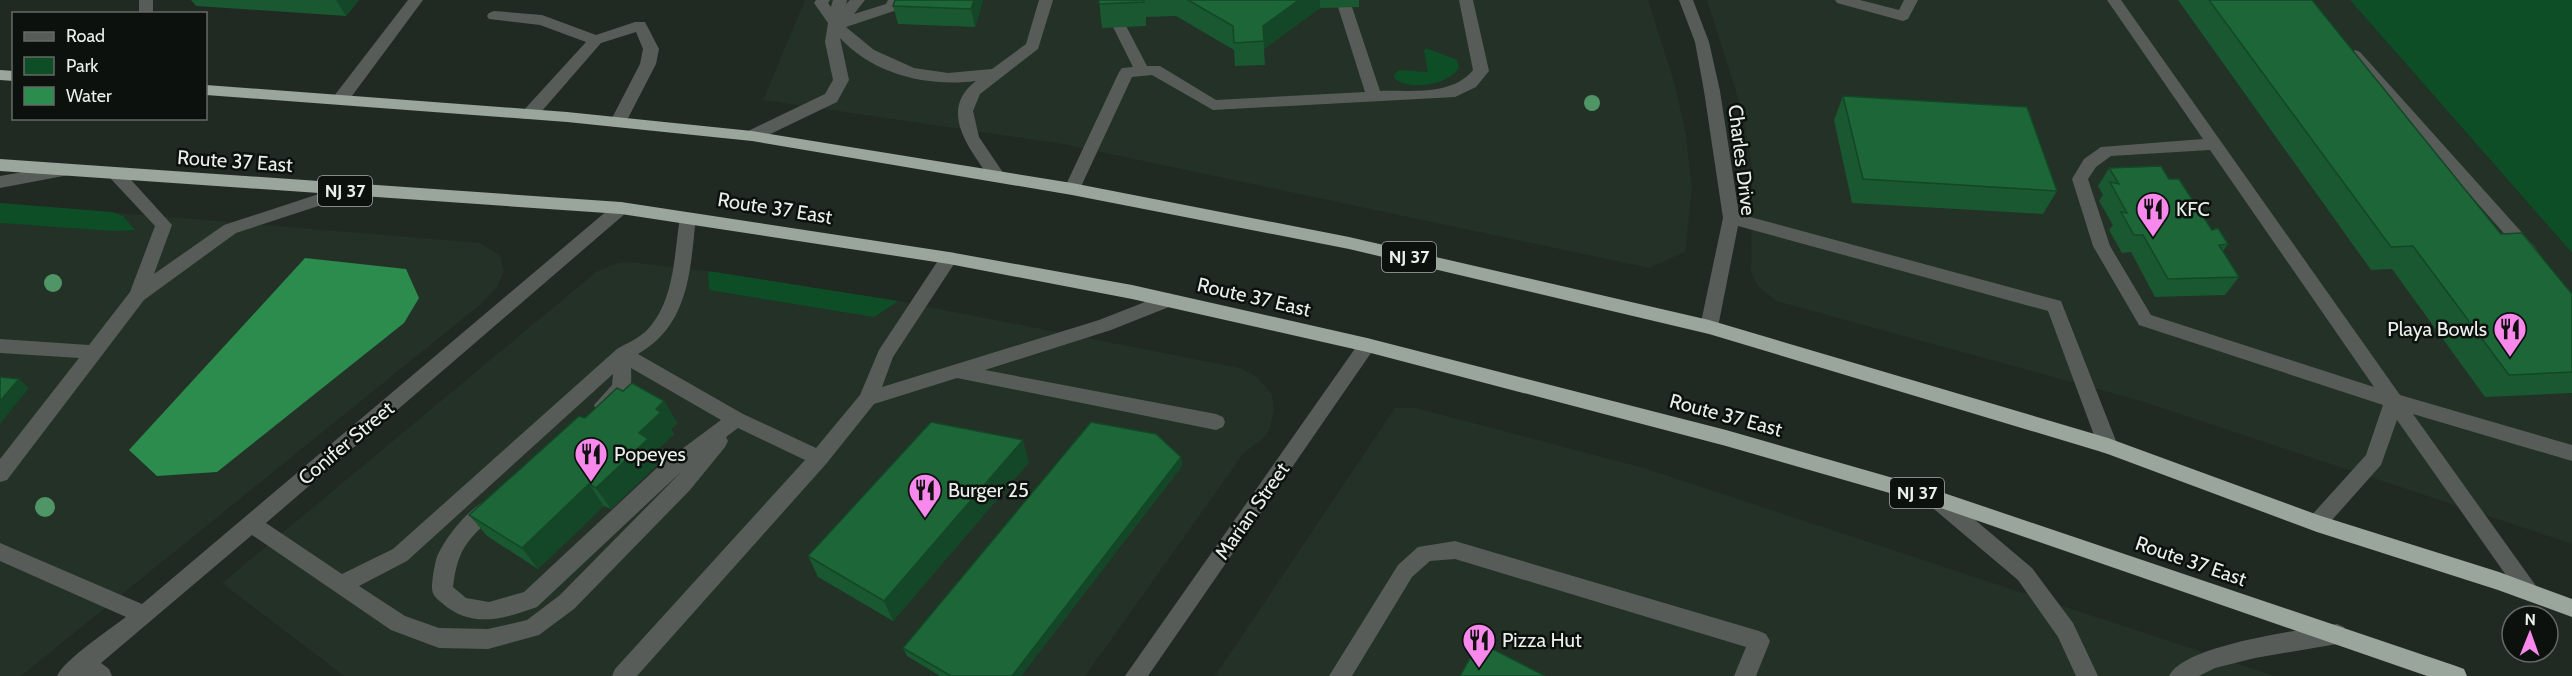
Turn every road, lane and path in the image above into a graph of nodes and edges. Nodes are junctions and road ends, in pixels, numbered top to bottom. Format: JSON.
{"nodes":[{"id":1,"x":416,"y":0,"type":"edge"},
{"id":2,"x":507,"y":0,"type":"edge"},
{"id":3,"x":823,"y":0,"type":"edge"},
{"id":4,"x":840,"y":0,"type":"edge"},
{"id":5,"x":858,"y":0,"type":"edge"},
{"id":6,"x":876,"y":0,"type":"edge"},
{"id":7,"x":895,"y":0,"type":"edge"},
{"id":8,"x":1046,"y":0,"type":"edge"},
{"id":9,"x":1466,"y":0,"type":"edge"},
{"id":10,"x":1686,"y":0,"type":"edge"},
{"id":11,"x":1842,"y":0,"type":"edge"},
{"id":12,"x":1911,"y":0,"type":"edge"},
{"id":13,"x":2114,"y":0,"type":"edge"},
{"id":14,"x":1345,"y":8,"type":"dead end"},
{"id":15,"x":836,"y":25,"type":"junction"},
{"id":16,"x":1120,"y":27,"type":"edge"},
{"id":17,"x":596,"y":40,"type":"junction"},
{"id":18,"x":2345,"y":44,"type":"edge"},
{"id":19,"x":1142,"y":70,"type":"junction"},
{"id":20,"x":993,"y":74,"type":"junction"},
{"id":21,"x":207,"y":90,"type":"edge"},
{"id":22,"x":1374,"y":97,"type":"junction"},
{"id":23,"x":340,"y":100,"type":"junction"},
{"id":24,"x":530,"y":115,"type":"junction"},
{"id":25,"x":618,"y":122,"type":"junction"},
{"id":26,"x":752,"y":136,"type":"junction"},
{"id":27,"x":2215,"y":144,"type":"junction"},
{"id":28,"x":0,"y":165,"type":"edge"},
{"id":29,"x":68,"y":170,"type":"junction"},
{"id":30,"x":117,"y":175,"type":"junction"},
{"id":31,"x":998,"y":177,"type":"junction"},
{"id":32,"x":0,"y":182,"type":"edge"},
{"id":33,"x":1072,"y":189,"type":"junction"},
{"id":34,"x":346,"y":191,"type":"junction"},
{"id":35,"x":621,"y":208,"type":"junction"},
{"id":36,"x":688,"y":217,"type":"junction"},
{"id":37,"x":1731,"y":218,"type":"junction"},
{"id":38,"x":949,"y":258,"type":"junction"},
{"id":39,"x":2540,"y":261,"type":"edge"},
{"id":40,"x":138,"y":295,"type":"junction"},
{"id":41,"x":1168,"y":300,"type":"junction"},
{"id":42,"x":1709,"y":327,"type":"junction"},
{"id":43,"x":1367,"y":345,"type":"junction"},
{"id":44,"x":0,"y":346,"type":"edge"},
{"id":45,"x":94,"y":352,"type":"junction"},
{"id":46,"x":623,"y":354,"type":"junction"},
{"id":47,"x":958,"y":371,"type":"junction"},
{"id":48,"x":868,"y":399,"type":"junction"},
{"id":49,"x":2394,"y":401,"type":"junction"},
{"id":50,"x":736,"y":419,"type":"junction"},
{"id":51,"x":585,"y":420,"type":"edge"},
{"id":52,"x":1216,"y":422,"type":"dead end"},
{"id":53,"x":2108,"y":446,"type":"junction"},
{"id":54,"x":2572,"y":453,"type":"edge"},
{"id":55,"x":819,"y":458,"type":"junction"},
{"id":56,"x":0,"y":474,"type":"edge"},
{"id":57,"x":506,"y":493,"type":"edge"},
{"id":58,"x":1935,"y":498,"type":"junction"},
{"id":59,"x":2317,"y":523,"type":"junction"},
{"id":60,"x":251,"y":524,"type":"junction"},
{"id":61,"x":0,"y":552,"type":"edge"},
{"id":62,"x":343,"y":584,"type":"junction"},
{"id":63,"x":2529,"y":592,"type":"junction"},
{"id":64,"x":2572,"y":608,"type":"edge"},
{"id":65,"x":144,"y":615,"type":"junction"},
{"id":66,"x":2337,"y":634,"type":"junction"},
{"id":67,"x":93,"y":669,"type":"edge"},
{"id":68,"x":68,"y":676,"type":"edge"},
{"id":69,"x":623,"y":676,"type":"edge"},
{"id":70,"x":1137,"y":676,"type":"edge"},
{"id":71,"x":1340,"y":676,"type":"edge"},
{"id":72,"x":1745,"y":676,"type":"edge"},
{"id":73,"x":2087,"y":676,"type":"edge"},
{"id":74,"x":2180,"y":676,"type":"edge"},
{"id":75,"x":2456,"y":676,"type":"edge"}],
"edges":[{"from":1,"to":23,"type":"street"},
{"from":2,"to":17,"type":"street"},
{"from":3,"to":15,"type":"street"},
{"from":4,"to":15,"type":"street"},
{"from":5,"to":15,"type":"street"},
{"from":6,"to":15,"type":"street"},
{"from":7,"to":15,"type":"street"},
{"from":8,"to":20,"type":"street"},
{"from":9,"to":22,"type":"street"},
{"from":10,"to":37,"type":"street","name":"Charles Drive"},
{"from":11,"to":12,"type":"street"},
{"from":13,"to":27,"type":"street"},
{"from":14,"to":22,"type":"street"},
{"from":15,"to":20,"type":"street"},
{"from":15,"to":26,"type":"street"},
{"from":16,"to":19,"type":"street"},
{"from":17,"to":24,"type":"street"},
{"from":17,"to":25,"type":"street"},
{"from":18,"to":39,"type":"street"},
{"from":19,"to":22,"type":"street"},
{"from":19,"to":33,"type":"street"},
{"from":20,"to":31,"type":"street"},
{"from":21,"to":23,"type":"highway","number":"NJ 37"},
{"from":23,"to":24,"type":"highway","number":"NJ 37"},
{"from":24,"to":25,"type":"highway","number":"NJ 37"},
{"from":25,"to":26,"type":"highway","number":"NJ 37"},
{"from":26,"to":31,"type":"highway","number":"NJ 37"},
{"from":27,"to":49,"type":"street"},
{"from":27,"to":49,"type":"street"},
{"from":28,"to":29,"type":"highway","name":"Route 37 East","number":"NJ 37"},
{"from":29,"to":30,"type":"highway","name":"Route 37 East","number":"NJ 37"},
{"from":29,"to":32,"type":"street"},
{"from":30,"to":34,"type":"highway","name":"Route 37 East","number":"NJ 37"},
{"from":30,"to":40,"type":"street"},
{"from":31,"to":33,"type":"highway","number":"NJ 37"},
{"from":33,"to":42,"type":"highway","number":"NJ 37"},
{"from":34,"to":35,"type":"highway","name":"Route 37 East","number":"NJ 37"},
{"from":34,"to":40,"type":"street"},
{"from":35,"to":36,"type":"highway","name":"Route 37 East","number":"NJ 37"},
{"from":35,"to":60,"type":"street","name":"Conifer Street"},
{"from":36,"to":38,"type":"highway","name":"Route 37 East","number":"NJ 37"},
{"from":36,"to":46,"type":"street"},
{"from":37,"to":42,"type":"street","name":"Charles Drive"},
{"from":37,"to":53,"type":"street"},
{"from":38,"to":41,"type":"highway","name":"Route 37 East","number":"NJ 37"},
{"from":38,"to":48,"type":"street"},
{"from":40,"to":45,"type":"street"},
{"from":41,"to":43,"type":"highway","name":"Route 37 East","number":"NJ 37"},
{"from":41,"to":47,"type":"street"},
{"from":42,"to":53,"type":"highway","number":"NJ 37"},
{"from":43,"to":58,"type":"highway","name":"Route 37 East","number":"NJ 37"},
{"from":43,"to":70,"type":"street","name":"Marian Street"},
{"from":44,"to":45,"type":"street"},
{"from":45,"to":56,"type":"street"},
{"from":46,"to":50,"type":"street"},
{"from":46,"to":51,"type":"street"},
{"from":46,"to":62,"type":"street"},
{"from":47,"to":48,"type":"street"},
{"from":47,"to":52,"type":"street"},
{"from":48,"to":55,"type":"street"},
{"from":49,"to":54,"type":"street"},
{"from":49,"to":59,"type":"street"},
{"from":49,"to":63,"type":"street"},
{"from":50,"to":55,"type":"street"},
{"from":50,"to":57,"type":"street"},
{"from":50,"to":62,"type":"street"},
{"from":53,"to":59,"type":"highway","number":"NJ 37"},
{"from":55,"to":69,"type":"street"},
{"from":58,"to":66,"type":"highway","name":"Route 37 East","number":"NJ 37"},
{"from":58,"to":73,"type":"street"},
{"from":59,"to":63,"type":"highway","number":"NJ 37"},
{"from":60,"to":62,"type":"street"},
{"from":60,"to":65,"type":"street","name":"Conifer Street"},
{"from":61,"to":65,"type":"street"},
{"from":63,"to":64,"type":"highway","number":"NJ 37"},
{"from":65,"to":67,"type":"street","name":"Conifer Street"},
{"from":66,"to":74,"type":"street"},
{"from":66,"to":75,"type":"highway","name":"Route 37 East","number":"NJ 37"},
{"from":67,"to":68,"type":"street","name":"Conifer Street"},
{"from":71,"to":72,"type":"street"}]}
